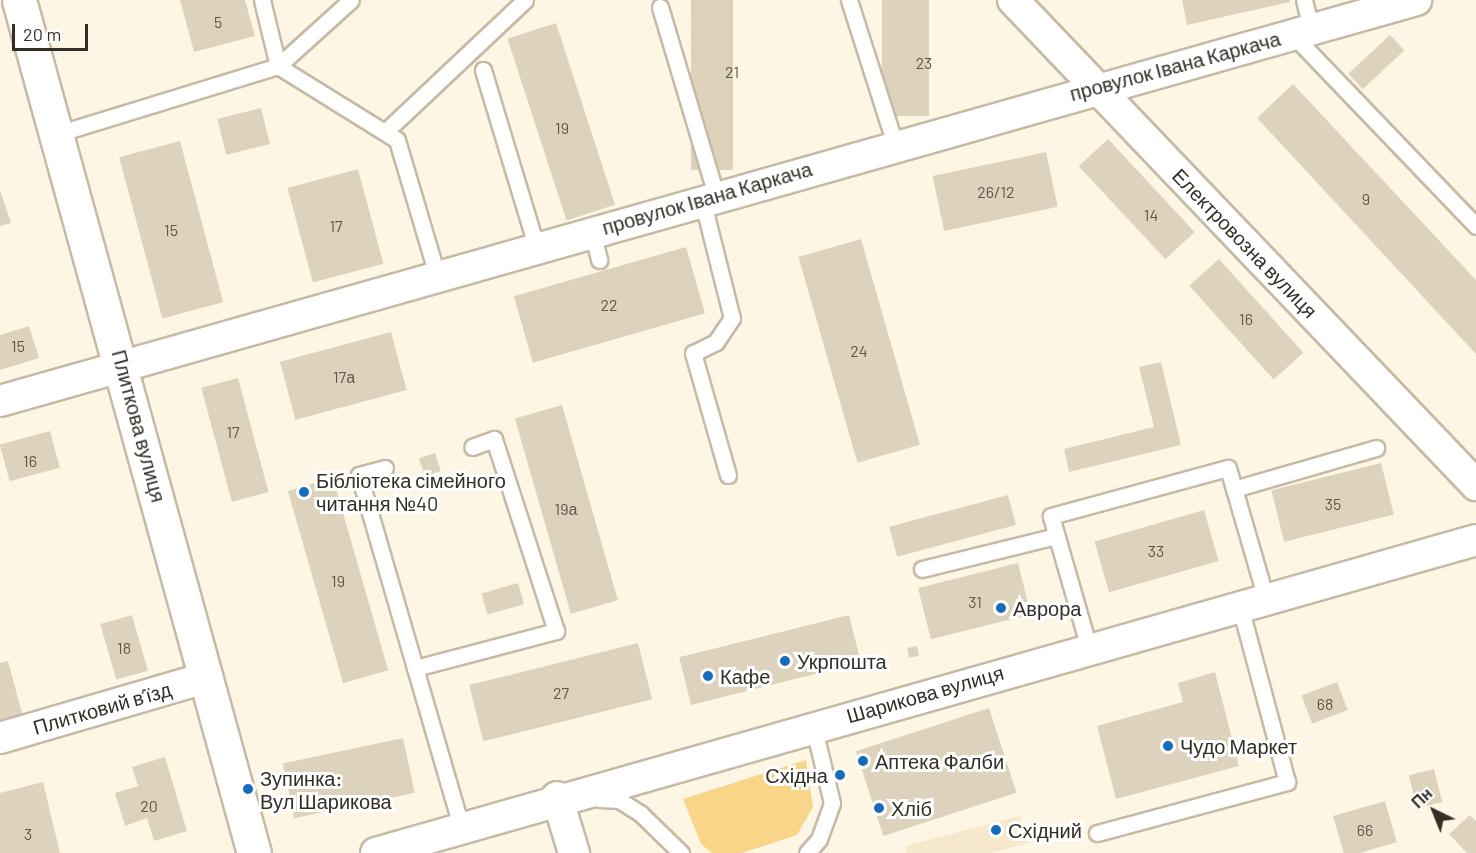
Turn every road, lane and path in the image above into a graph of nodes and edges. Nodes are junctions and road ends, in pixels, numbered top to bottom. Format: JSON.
{"nodes":[{"id":1,"x":19,"y":0,"type":"edge"},
{"id":2,"x":262,"y":0,"type":"edge"},
{"id":3,"x":351,"y":0,"type":"edge"},
{"id":4,"x":525,"y":0,"type":"edge"},
{"id":5,"x":849,"y":0,"type":"edge"},
{"id":6,"x":1013,"y":0,"type":"edge"},
{"id":7,"x":1416,"y":0,"type":"edge"},
{"id":8,"x":660,"y":7,"type":"dead end"},
{"id":9,"x":1302,"y":21,"type":"edge"},
{"id":10,"x":278,"y":66,"type":"junction"},
{"id":11,"x":483,"y":70,"type":"dead end"},
{"id":12,"x":1096,"y":86,"type":"junction"},
{"id":13,"x":386,"y":131,"type":"junction"},
{"id":14,"x":57,"y":134,"type":"junction"},
{"id":15,"x":895,"y":144,"type":"junction"},
{"id":16,"x":709,"y":197,"type":"junction"},
{"id":17,"x":1476,"y":226,"type":"edge"},
{"id":18,"x":592,"y":231,"type":"junction"},
{"id":19,"x":537,"y":246,"type":"junction"},
{"id":20,"x":599,"y":260,"type":"dead end"},
{"id":21,"x":437,"y":275,"type":"junction"},
{"id":22,"x":123,"y":364,"type":"junction"},
{"id":23,"x":0,"y":401,"type":"edge"},
{"id":24,"x":472,"y":447,"type":"dead end"},
{"id":25,"x":1376,"y":448,"type":"dead end"},
{"id":26,"x":385,"y":468,"type":"dead end"},
{"id":27,"x":728,"y":475,"type":"dead end"},
{"id":28,"x":1476,"y":485,"type":"edge"},
{"id":29,"x":1234,"y":489,"type":"junction"},
{"id":30,"x":1056,"y":536,"type":"junction"},
{"id":31,"x":1476,"y":540,"type":"edge"},
{"id":32,"x":922,"y":569,"type":"dead end"},
{"id":33,"x":1253,"y":602,"type":"junction"},
{"id":34,"x":1089,"y":648,"type":"junction"},
{"id":35,"x":415,"y":668,"type":"junction"},
{"id":36,"x":205,"y":678,"type":"junction"},
{"id":37,"x":813,"y":725,"type":"junction"},
{"id":38,"x":0,"y":738,"type":"edge"},
{"id":39,"x":557,"y":797,"type":"junction"},
{"id":40,"x":461,"y":827,"type":"junction"},
{"id":41,"x":1097,"y":833,"type":"dead end"},
{"id":42,"x":254,"y":853,"type":"edge"},
{"id":43,"x":376,"y":853,"type":"edge"},
{"id":44,"x":574,"y":853,"type":"edge"},
{"id":45,"x":681,"y":853,"type":"edge"},
{"id":46,"x":807,"y":853,"type":"edge"}],
"edges":[{"from":1,"to":14,"type":"street","name":"Плиткова вулиця"},
{"from":2,"to":10,"type":"lane"},
{"from":3,"to":10,"type":"lane"},
{"from":4,"to":13,"type":"lane"},
{"from":5,"to":15,"type":"lane"},
{"from":6,"to":12,"type":"street","name":"Електровозна вулиця"},
{"from":7,"to":9,"type":"street","name":"провулок Івана Каркача"},
{"from":8,"to":16,"type":"lane"},
{"from":9,"to":12,"type":"street","name":"провулок Івана Каркача"},
{"from":9,"to":17,"type":"lane"},
{"from":10,"to":13,"type":"lane"},
{"from":10,"to":14,"type":"lane"},
{"from":11,"to":19,"type":"lane"},
{"from":12,"to":15,"type":"street","name":"провулок Івана Каркача"},
{"from":12,"to":28,"type":"street","name":"Електровозна вулиця"},
{"from":13,"to":21,"type":"lane"},
{"from":14,"to":22,"type":"street","name":"Плиткова вулиця"},
{"from":15,"to":16,"type":"street","name":"провулок Івана Каркача"},
{"from":16,"to":18,"type":"street","name":"провулок Івана Каркача"},
{"from":16,"to":27,"type":"lane"},
{"from":18,"to":19,"type":"street","name":"провулок Івана Каркача"},
{"from":18,"to":20,"type":"lane"},
{"from":19,"to":21,"type":"street","name":"провулок Івана Каркача"},
{"from":21,"to":22,"type":"street","name":"провулок Івана Каркача"},
{"from":22,"to":23,"type":"street","name":"провулок Івана Каркача"},
{"from":22,"to":36,"type":"street","name":"Плиткова вулиця"},
{"from":24,"to":35,"type":"lane"},
{"from":25,"to":29,"type":"lane"},
{"from":26,"to":35,"type":"lane"},
{"from":29,"to":30,"type":"lane"},
{"from":29,"to":33,"type":"lane"},
{"from":30,"to":32,"type":"lane"},
{"from":30,"to":34,"type":"lane"},
{"from":31,"to":33,"type":"street","name":"Шарикова вулиця"},
{"from":33,"to":34,"type":"street","name":"Шарикова вулиця"},
{"from":33,"to":41,"type":"lane"},
{"from":34,"to":37,"type":"street","name":"Шарикова вулиця"},
{"from":35,"to":40,"type":"lane"},
{"from":36,"to":38,"type":"street","name":"Плитковий в’їзд"},
{"from":36,"to":42,"type":"street","name":"Плиткова вулиця"},
{"from":37,"to":39,"type":"street","name":"Шарикова вулиця"},
{"from":37,"to":46,"type":"lane"},
{"from":39,"to":40,"type":"street","name":"Шарикова вулиця"},
{"from":39,"to":44,"type":"street"},
{"from":39,"to":45,"type":"lane"},
{"from":40,"to":43,"type":"street","name":"Шарикова вулиця"}]}
